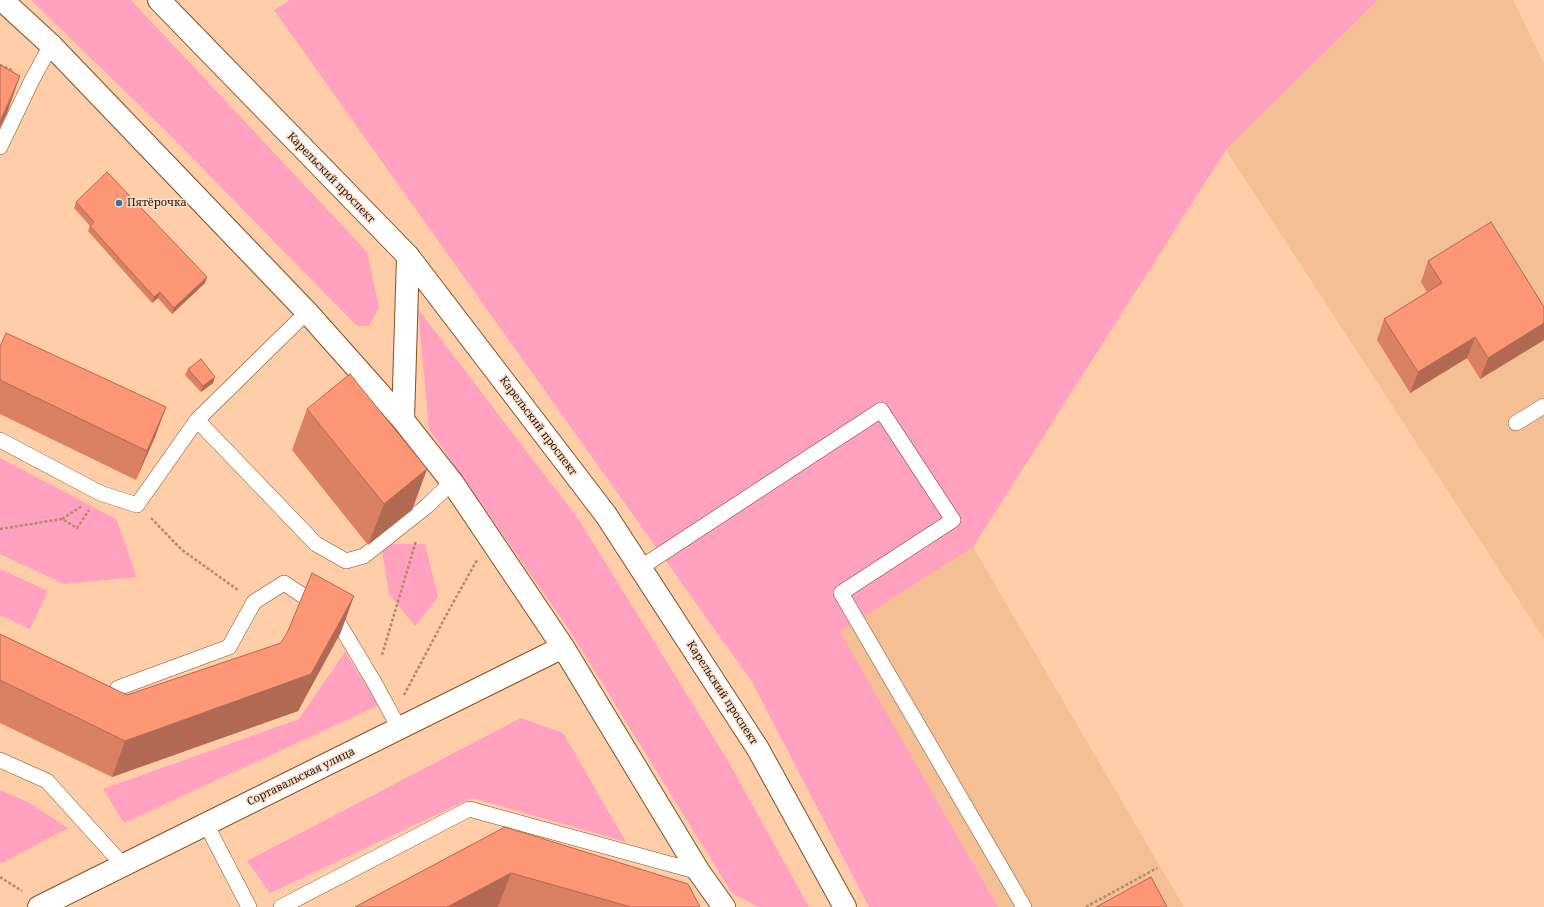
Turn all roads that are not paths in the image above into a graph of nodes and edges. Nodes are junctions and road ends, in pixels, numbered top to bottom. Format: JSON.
{"nodes":[{"id":1,"x":2,"y":0,"type":"edge"},
{"id":2,"x":159,"y":0,"type":"edge"},
{"id":3,"x":51,"y":45,"type":"junction"},
{"id":4,"x":0,"y":147,"type":"edge"},
{"id":5,"x":408,"y":256,"type":"junction"},
{"id":6,"x":307,"y":312,"type":"junction"},
{"id":7,"x":1544,"y":406,"type":"edge"},
{"id":8,"x":197,"y":420,"type":"junction"},
{"id":9,"x":403,"y":420,"type":"junction"},
{"id":10,"x":1516,"y":423,"type":"dead end"},
{"id":11,"x":0,"y":440,"type":"edge"},
{"id":12,"x":452,"y":482,"type":"junction"},
{"id":13,"x":640,"y":568,"type":"junction"},
{"id":14,"x":563,"y":647,"type":"junction"},
{"id":15,"x":118,"y":688,"type":"dead end"},
{"id":16,"x":396,"y":722,"type":"junction"},
{"id":17,"x":0,"y":760,"type":"edge"},
{"id":18,"x":206,"y":824,"type":"junction"},
{"id":19,"x":123,"y":866,"type":"junction"},
{"id":20,"x":698,"y":872,"type":"junction"},
{"id":21,"x":39,"y":907,"type":"edge"},
{"id":22,"x":249,"y":907,"type":"edge"},
{"id":23,"x":281,"y":907,"type":"edge"},
{"id":24,"x":724,"y":907,"type":"edge"},
{"id":25,"x":845,"y":907,"type":"edge"},
{"id":26,"x":1024,"y":907,"type":"edge"}],
"edges":[{"from":1,"to":3,"type":"street"},
{"from":2,"to":5,"type":"street","name":"Карельский проспект"},
{"from":3,"to":4,"type":"lane"},
{"from":3,"to":6,"type":"street"},
{"from":5,"to":9,"type":"street"},
{"from":5,"to":13,"type":"street","name":"Карельский проспект"},
{"from":6,"to":8,"type":"lane"},
{"from":6,"to":9,"type":"street"},
{"from":7,"to":10,"type":"lane"},
{"from":8,"to":11,"type":"lane"},
{"from":8,"to":12,"type":"lane"},
{"from":9,"to":12,"type":"street"},
{"from":12,"to":14,"type":"street"},
{"from":13,"to":25,"type":"street","name":"Карельский проспект"},
{"from":13,"to":26,"type":"lane"},
{"from":14,"to":16,"type":"street","name":"Сортавальская улица"},
{"from":14,"to":20,"type":"street"},
{"from":15,"to":16,"type":"lane"},
{"from":16,"to":18,"type":"street","name":"Сортавальская улица"},
{"from":17,"to":19,"type":"lane"},
{"from":18,"to":19,"type":"street","name":"Сортавальская улица"},
{"from":18,"to":22,"type":"lane"},
{"from":19,"to":21,"type":"street","name":"Сортавальская улица"},
{"from":20,"to":23,"type":"lane"},
{"from":20,"to":24,"type":"street"}]}
